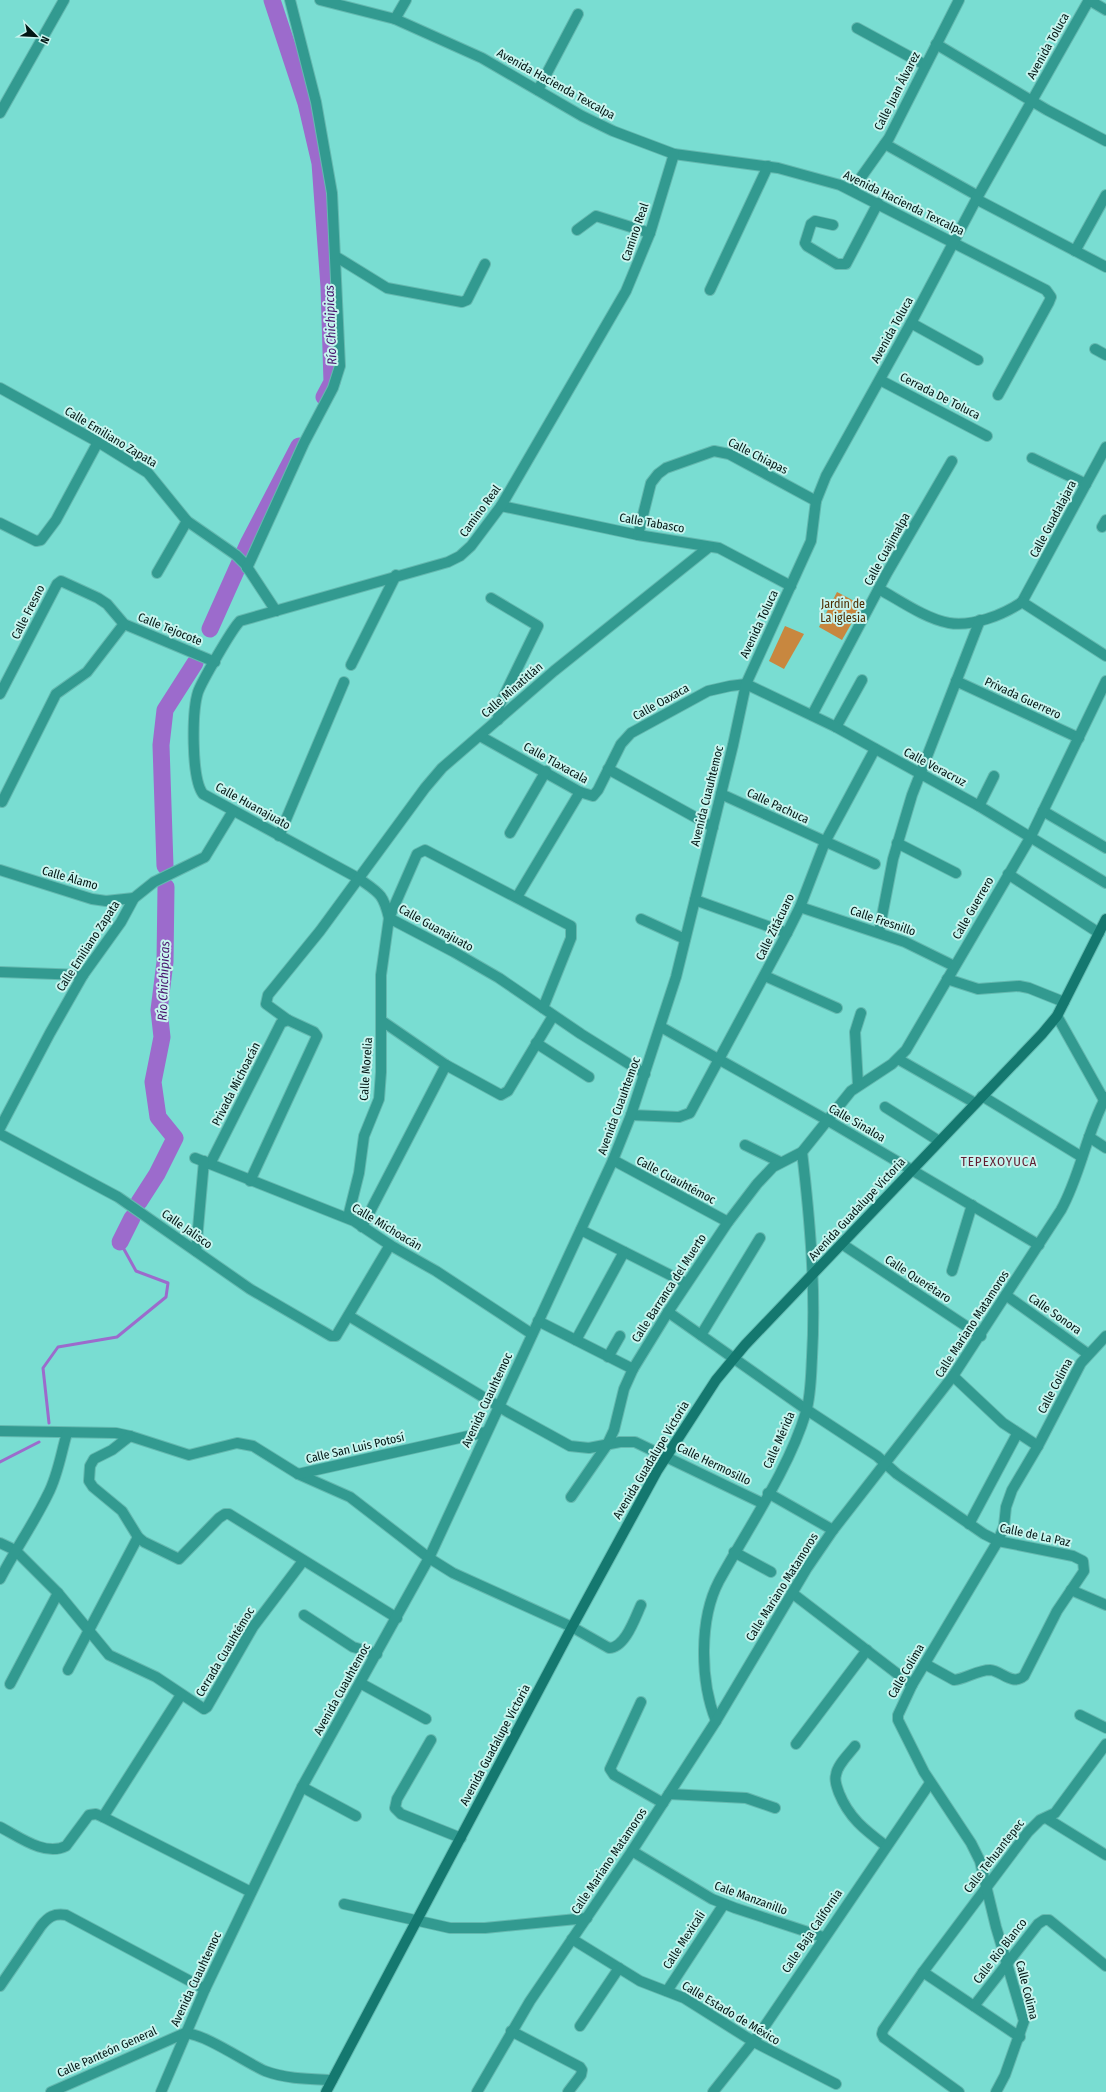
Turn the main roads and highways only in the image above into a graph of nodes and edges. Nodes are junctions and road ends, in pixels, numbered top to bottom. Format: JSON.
{"nodes":[{"id":1,"x":1106,"y":919,"type":"edge"},
{"id":2,"x":326,"y":2092,"type":"edge"}],
"edges":[{"from":1,"to":2,"type":"main road","name":"Avenida Guadalupe Victoria"}]}
